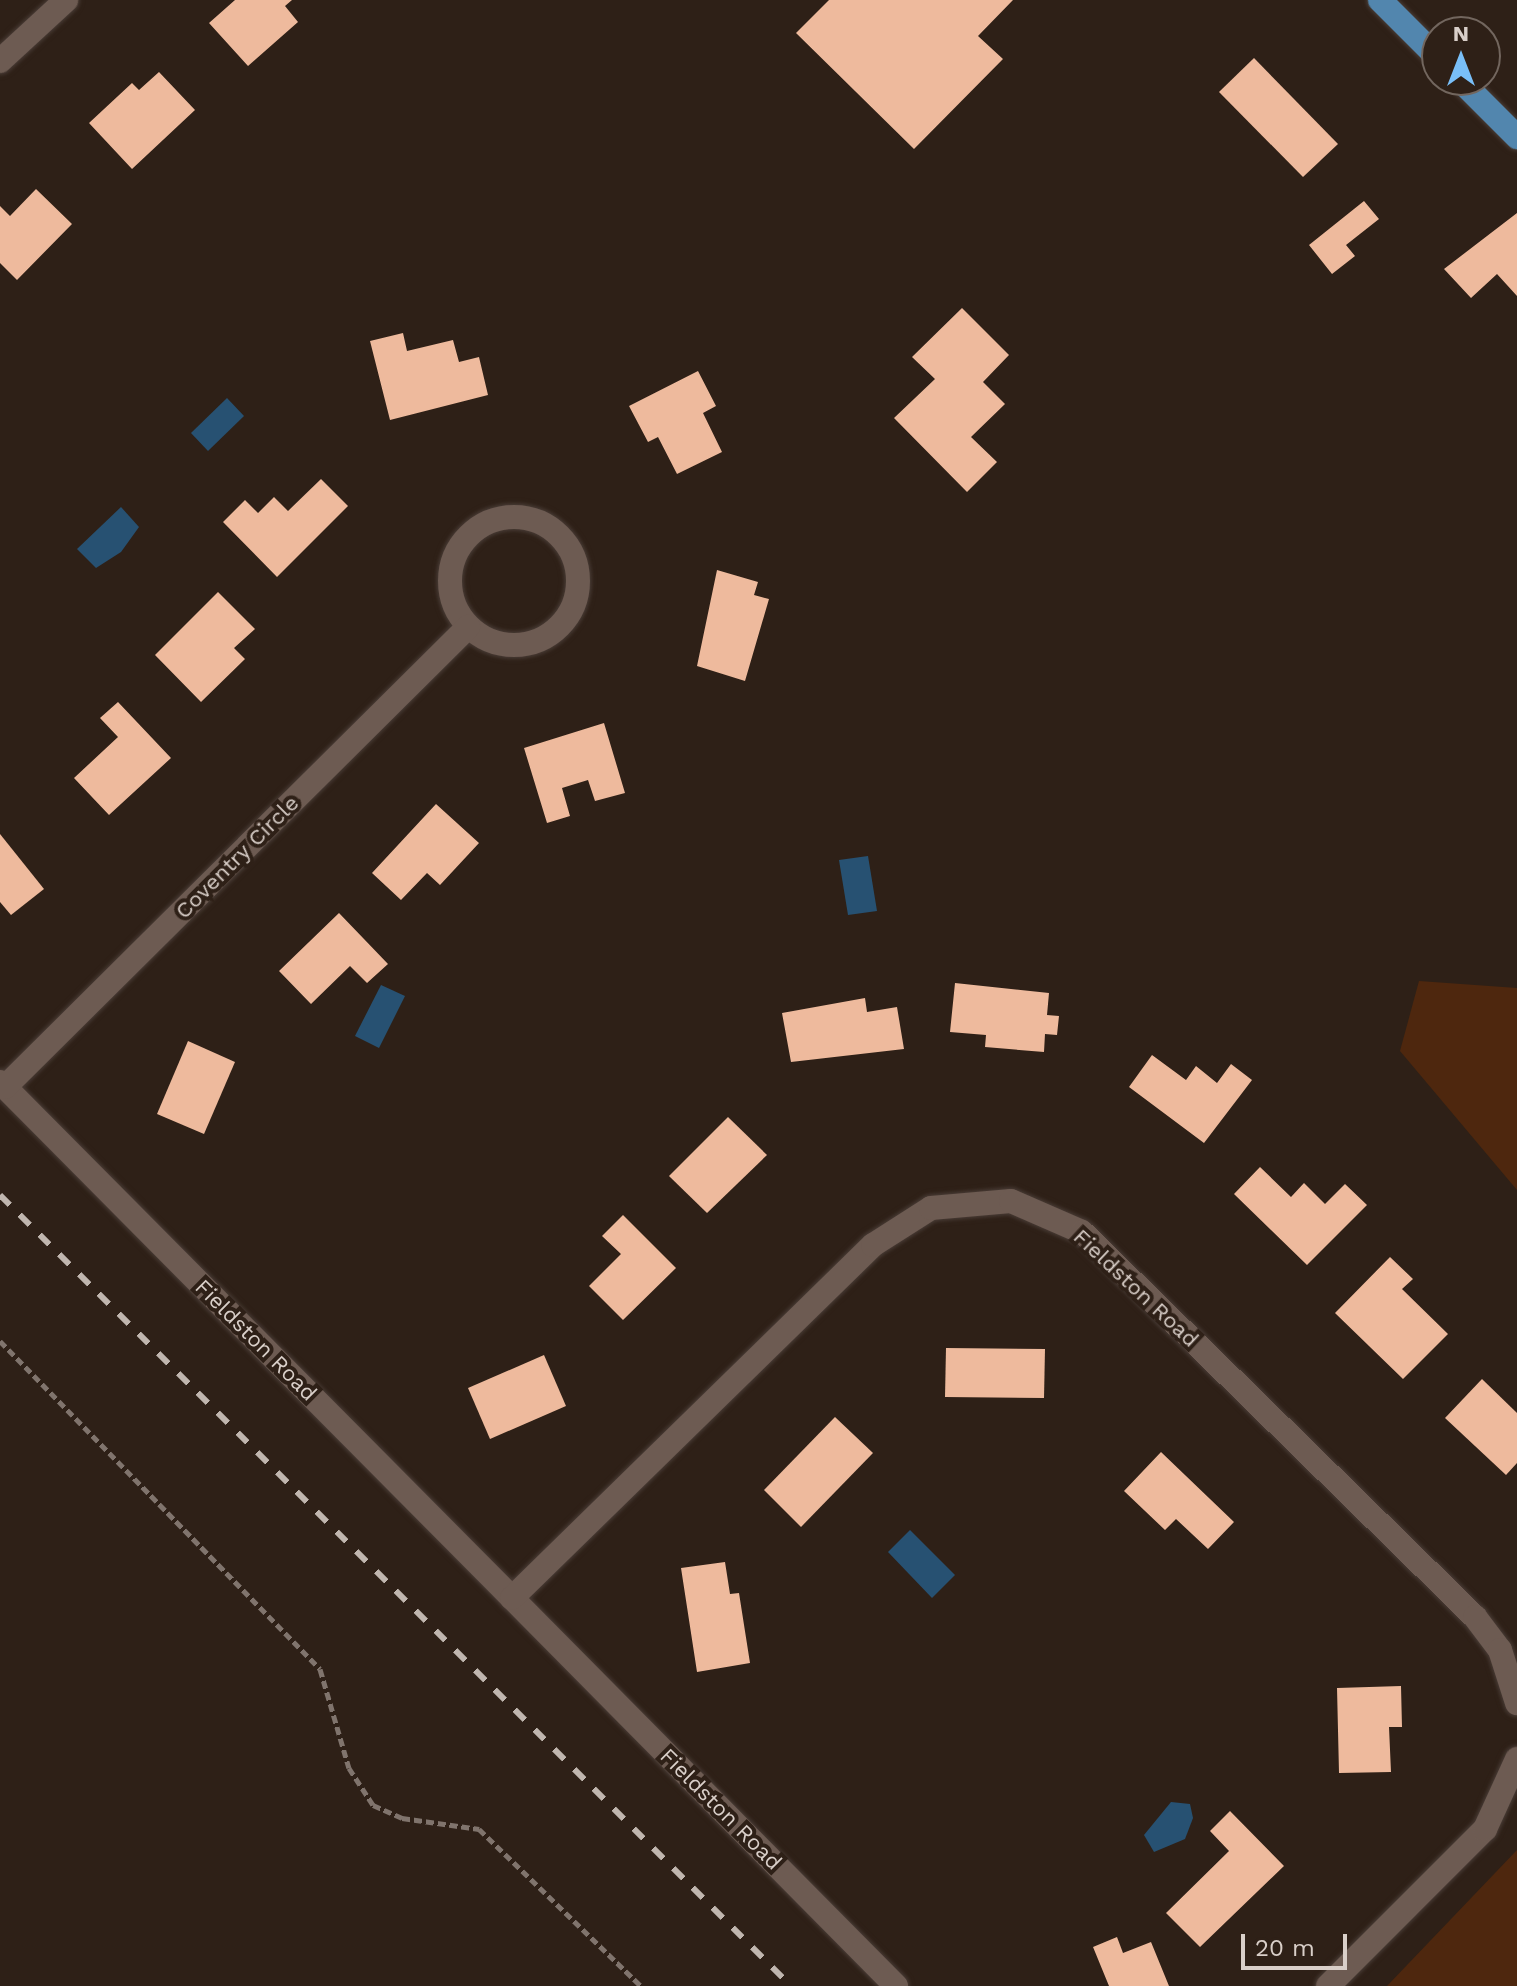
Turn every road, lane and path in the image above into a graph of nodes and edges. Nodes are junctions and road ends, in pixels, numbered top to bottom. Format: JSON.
{"nodes":[{"id":1,"x":66,"y":0,"type":"edge"},
{"id":2,"x":1380,"y":0,"type":"edge"},
{"id":3,"x":1421,"y":41,"type":"edge"},
{"id":4,"x":0,"y":61,"type":"edge"},
{"id":5,"x":1476,"y":96,"type":"edge"},
{"id":6,"x":1517,"y":137,"type":"edge"},
{"id":7,"x":468,"y":627,"type":"junction"},
{"id":8,"x":2,"y":1084,"type":"edge"},
{"id":9,"x":0,"y":1341,"type":"edge"},
{"id":10,"x":512,"y":1598,"type":"junction"},
{"id":11,"x":1517,"y":1703,"type":"edge"},
{"id":12,"x":1517,"y":1759,"type":"edge"},
{"id":13,"x":641,"y":1986,"type":"edge"},
{"id":14,"x":896,"y":1986,"type":"edge"},
{"id":15,"x":1328,"y":1986,"type":"edge"}],
"edges":[{"from":1,"to":4,"type":"street"},
{"from":2,"to":3,"type":"main road"},
{"from":5,"to":6,"type":"main road"},
{"from":7,"to":7,"type":"street"},
{"from":7,"to":8,"type":"street","name":"Coventry Circle"},
{"from":8,"to":10,"type":"street","name":"Fieldston Road"},
{"from":9,"to":13,"type":"path"},
{"from":10,"to":11,"type":"street","name":"Fieldston Road"},
{"from":10,"to":14,"type":"street","name":"Fieldston Road"},
{"from":12,"to":15,"type":"street"}]}
